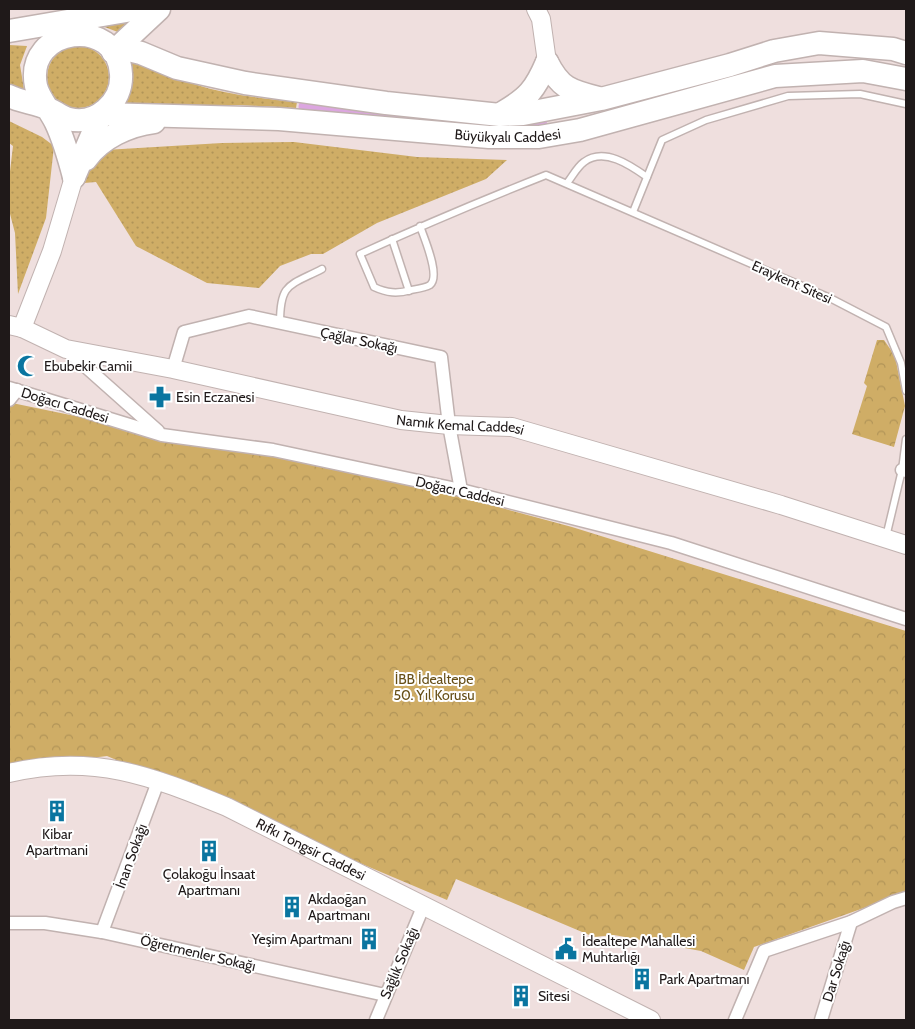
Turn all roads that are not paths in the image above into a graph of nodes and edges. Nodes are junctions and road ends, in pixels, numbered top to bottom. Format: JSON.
{"nodes":[{"id":1,"x":138,"y":9,"type":"edge"},
{"id":2,"x":159,"y":9,"type":"edge"},
{"id":3,"x":536,"y":9,"type":"edge"},
{"id":4,"x":9,"y":31,"type":"edge"},
{"id":5,"x":9,"y":35,"type":"edge"},
{"id":6,"x":55,"y":41,"type":"junction"},
{"id":7,"x":113,"y":52,"type":"junction"},
{"id":8,"x":906,"y":53,"type":"edge"},
{"id":9,"x":547,"y":62,"type":"junction"},
{"id":10,"x":906,"y":79,"type":"edge"},
{"id":11,"x":9,"y":96,"type":"edge"},
{"id":12,"x":601,"y":99,"type":"junction"},
{"id":13,"x":906,"y":104,"type":"edge"},
{"id":14,"x":49,"y":109,"type":"junction"},
{"id":15,"x":101,"y":114,"type":"junction"},
{"id":16,"x":500,"y":115,"type":"junction"},
{"id":17,"x":194,"y":117,"type":"junction"},
{"id":18,"x":74,"y":177,"type":"junction"},
{"id":19,"x":647,"y":177,"type":"junction"},
{"id":20,"x":567,"y":184,"type":"junction"},
{"id":21,"x":633,"y":212,"type":"junction"},
{"id":22,"x":420,"y":226,"type":"junction"},
{"id":23,"x":392,"y":239,"type":"junction"},
{"id":24,"x":322,"y":269,"type":"dead end"},
{"id":25,"x":410,"y":291,"type":"junction"},
{"id":26,"x":280,"y":323,"type":"junction"},
{"id":27,"x":15,"y":326,"type":"edge"},
{"id":28,"x":66,"y":349,"type":"junction"},
{"id":29,"x":173,"y":369,"type":"junction"},
{"id":30,"x":906,"y":391,"type":"edge"},
{"id":31,"x":11,"y":393,"type":"edge"},
{"id":32,"x":449,"y":425,"type":"junction"},
{"id":33,"x":162,"y":435,"type":"junction"},
{"id":34,"x":906,"y":439,"type":"edge"},
{"id":35,"x":904,"y":470,"type":"edge"},
{"id":36,"x":461,"y":490,"type":"junction"},
{"id":37,"x":886,"y":539,"type":"junction"},
{"id":38,"x":906,"y":545,"type":"edge"},
{"id":39,"x":906,"y":619,"type":"edge"},
{"id":40,"x":9,"y":773,"type":"edge"},
{"id":41,"x":159,"y":779,"type":"junction"},
{"id":42,"x":906,"y":898,"type":"edge"},
{"id":43,"x":423,"y":906,"type":"junction"},
{"id":44,"x":851,"y":922,"type":"junction"},
{"id":45,"x":9,"y":923,"type":"edge"},
{"id":46,"x":102,"y":932,"type":"junction"},
{"id":47,"x":385,"y":995,"type":"junction"},
{"id":48,"x":376,"y":1020,"type":"edge"},
{"id":49,"x":651,"y":1020,"type":"edge"},
{"id":50,"x":735,"y":1020,"type":"edge"},
{"id":51,"x":821,"y":1020,"type":"edge"}],
"edges":[{"from":1,"to":4,"type":"highway"},
{"from":2,"to":7,"type":"highway"},
{"from":3,"to":9,"type":"street"},
{"from":5,"to":6,"type":"highway"},
{"from":6,"to":7,"type":"highway"},
{"from":6,"to":14,"type":"highway"},
{"from":7,"to":15,"type":"highway"},
{"from":7,"to":16,"type":"highway","name":"Büyükyalı Caddesi"},
{"from":8,"to":12,"type":"highway","name":"Büyükyalı Caddesi"},
{"from":9,"to":12,"type":"highway","name":"Büyükyalı Caddesi"},
{"from":9,"to":16,"type":"highway","name":"Büyükyalı Caddesi"},
{"from":10,"to":17,"type":"highway","name":"Büyükyalı Caddesi"},
{"from":11,"to":14,"type":"highway","name":"Büyükyalı Caddesi"},
{"from":12,"to":16,"type":"highway","name":"Büyükyalı Caddesi"},
{"from":13,"to":19,"type":"lane"},
{"from":14,"to":15,"type":"highway","name":"Büyükyalı Caddesi"},
{"from":14,"to":18,"type":"highway"},
{"from":15,"to":17,"type":"highway","name":"Büyükyalı Caddesi"},
{"from":15,"to":18,"type":"highway"},
{"from":17,"to":18,"type":"highway"},
{"from":18,"to":27,"type":"street"},
{"from":19,"to":20,"type":"lane"},
{"from":19,"to":21,"type":"lane"},
{"from":20,"to":21,"type":"lane","name":"Eraykent Sitesi"},
{"from":20,"to":22,"type":"lane","name":"Eraykent Sitesi"},
{"from":21,"to":30,"type":"lane","name":"Eraykent Sitesi"},
{"from":22,"to":23,"type":"lane","name":"Eraykent Sitesi"},
{"from":22,"to":25,"type":"lane"},
{"from":23,"to":25,"type":"lane"},
{"from":23,"to":25,"type":"lane","name":"Eraykent Sitesi"},
{"from":24,"to":26,"type":"lane"},
{"from":26,"to":29,"type":"street","name":"Çağlar Sokağı"},
{"from":26,"to":32,"type":"street","name":"Çağlar Sokağı"},
{"from":27,"to":28,"type":"street","name":"Namık Kemal Caddesi"},
{"from":28,"to":29,"type":"street","name":"Namık Kemal Caddesi"},
{"from":28,"to":33,"type":"street"},
{"from":29,"to":32,"type":"street","name":"Namık Kemal Caddesi"},
{"from":31,"to":33,"type":"street","name":"Doğacı Caddesi"},
{"from":32,"to":36,"type":"street","name":"Çağlar Sokağı"},
{"from":32,"to":37,"type":"street","name":"Namık Kemal Caddesi"},
{"from":33,"to":36,"type":"street","name":"Doğacı Caddesi"},
{"from":34,"to":35,"type":"lane"},
{"from":35,"to":37,"type":"lane"},
{"from":36,"to":39,"type":"street","name":"Doğacı Caddesi"},
{"from":37,"to":38,"type":"street","name":"Namık Kemal Caddesi"},
{"from":40,"to":41,"type":"street","name":"Rıfkı Tongsir Caddesi"},
{"from":41,"to":43,"type":"street","name":"Rıfkı Tongsir Caddesi"},
{"from":41,"to":46,"type":"street","name":"İnan Sokağı"},
{"from":42,"to":44,"type":"street"},
{"from":43,"to":47,"type":"street","name":"Sağlık Sokağı"},
{"from":43,"to":49,"type":"street","name":"Rıfkı Tongsir Caddesi"},
{"from":44,"to":50,"type":"street"},
{"from":44,"to":51,"type":"street","name":"Dar Sokağı"},
{"from":45,"to":46,"type":"street","name":"Öğretmenler Sokağı"},
{"from":46,"to":47,"type":"street","name":"Öğretmenler Sokağı"},
{"from":47,"to":48,"type":"street","name":"Sağlık Sokağı"}]}
